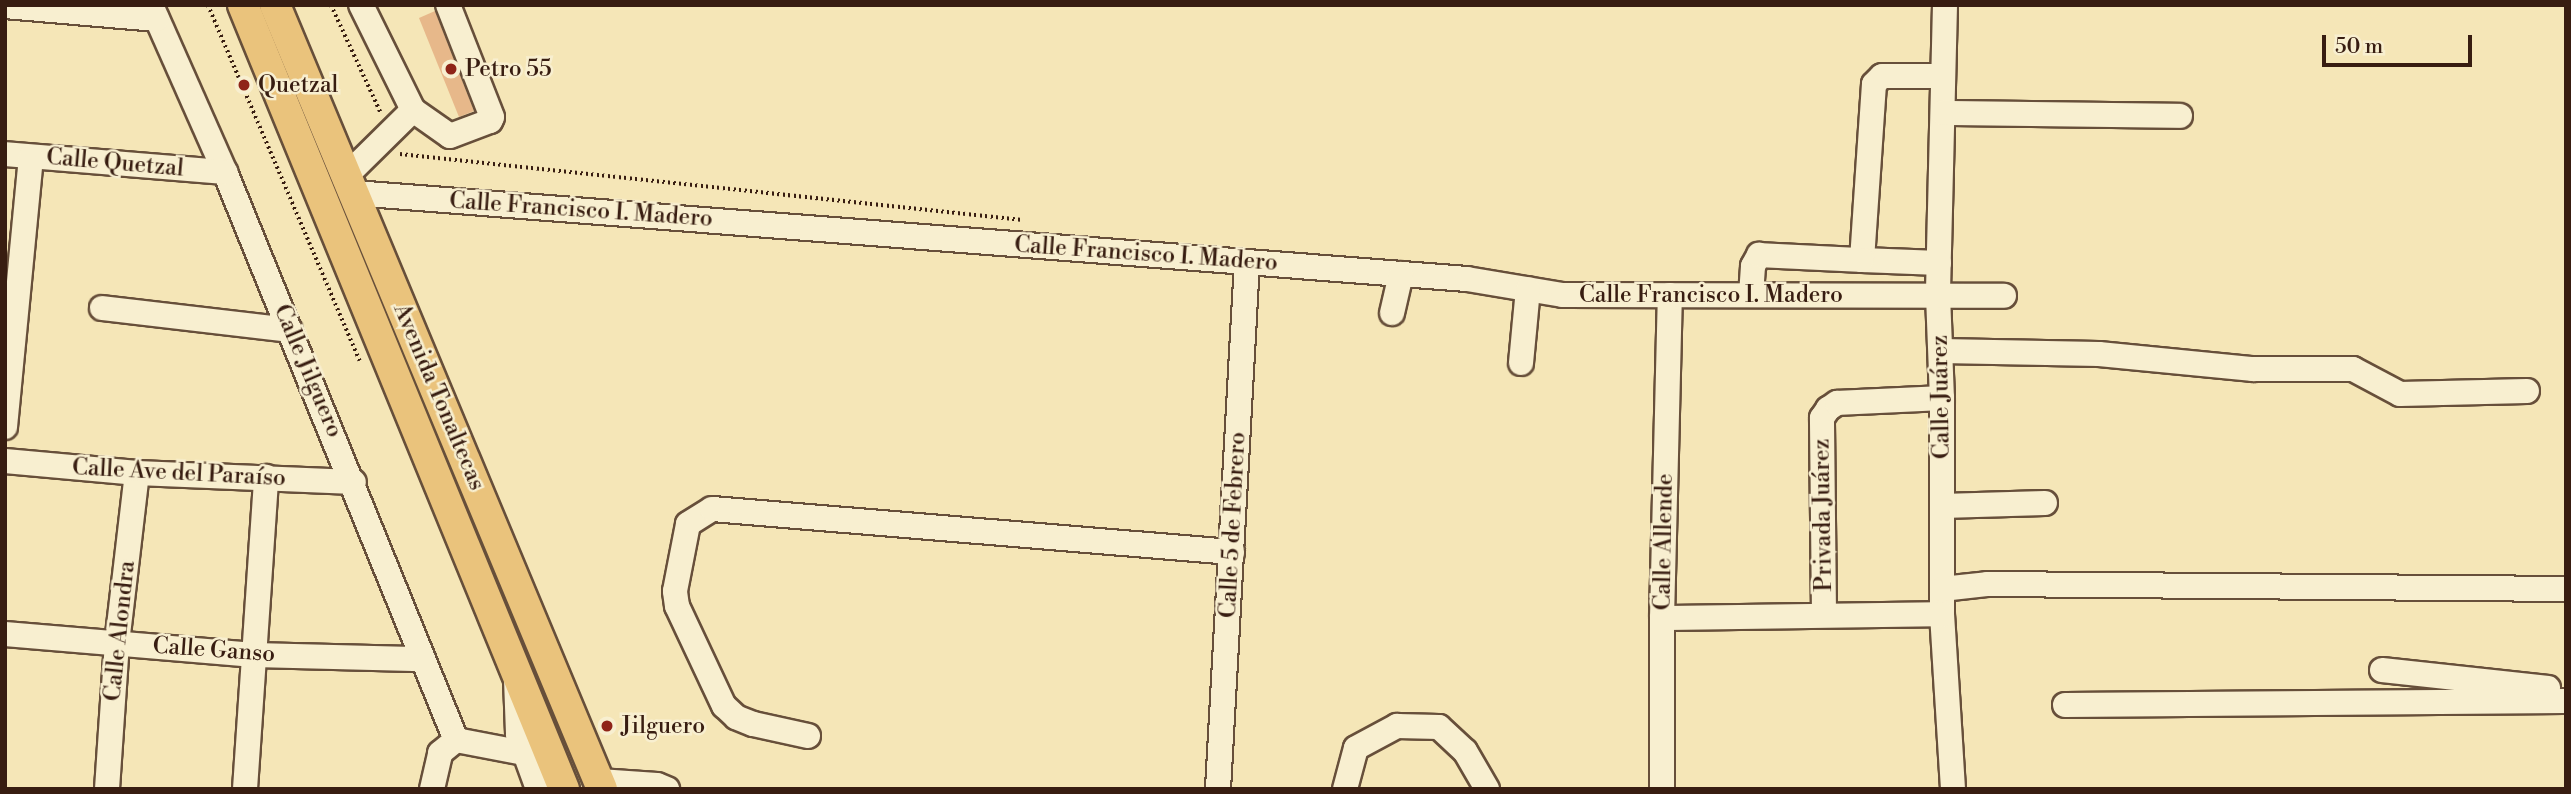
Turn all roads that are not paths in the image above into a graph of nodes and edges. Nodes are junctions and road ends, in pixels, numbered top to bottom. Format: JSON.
{"nodes":[{"id":1,"x":243,"y":5,"type":"edge"},
{"id":2,"x":275,"y":5,"type":"edge"},
{"id":3,"x":361,"y":5,"type":"edge"},
{"id":4,"x":448,"y":5,"type":"edge"},
{"id":5,"x":1945,"y":5,"type":"edge"},
{"id":6,"x":5,"y":6,"type":"edge"},
{"id":7,"x":153,"y":12,"type":"edge"},
{"id":8,"x":1943,"y":76,"type":"junction"},
{"id":9,"x":413,"y":110,"type":"junction"},
{"id":10,"x":1943,"y":113,"type":"junction"},
{"id":11,"x":2180,"y":116,"type":"dead end"},
{"id":12,"x":5,"y":154,"type":"edge"},
{"id":13,"x":30,"y":157,"type":"junction"},
{"id":14,"x":225,"y":173,"type":"junction"},
{"id":15,"x":350,"y":184,"type":"junction"},
{"id":16,"x":1862,"y":260,"type":"junction"},
{"id":17,"x":1247,"y":262,"type":"junction"},
{"id":18,"x":1939,"y":263,"type":"junction"},
{"id":19,"x":1401,"y":274,"type":"junction"},
{"id":20,"x":1528,"y":289,"type":"junction"},
{"id":21,"x":1670,"y":295,"type":"junction"},
{"id":22,"x":1751,"y":295,"type":"junction"},
{"id":23,"x":1938,"y":295,"type":"junction"},
{"id":24,"x":2004,"y":296,"type":"dead end"},
{"id":25,"x":102,"y":308,"type":"dead end"},
{"id":26,"x":1392,"y":313,"type":"dead end"},
{"id":27,"x":290,"y":330,"type":"junction"},
{"id":28,"x":1941,"y":351,"type":"junction"},
{"id":29,"x":1521,"y":363,"type":"dead end"},
{"id":30,"x":2527,"y":391,"type":"dead end"},
{"id":31,"x":1942,"y":398,"type":"junction"},
{"id":32,"x":5,"y":427,"type":"edge"},
{"id":33,"x":5,"y":461,"type":"edge"},
{"id":34,"x":137,"y":473,"type":"junction"},
{"id":35,"x":266,"y":477,"type":"junction"},
{"id":36,"x":354,"y":482,"type":"junction"},
{"id":37,"x":2045,"y":503,"type":"dead end"},
{"id":38,"x":1942,"y":506,"type":"junction"},
{"id":39,"x":1232,"y":552,"type":"junction"},
{"id":40,"x":2566,"y":589,"type":"edge"},
{"id":41,"x":1942,"y":602,"type":"junction"},
{"id":42,"x":1824,"y":614,"type":"junction"},
{"id":43,"x":1662,"y":618,"type":"junction"},
{"id":44,"x":5,"y":634,"type":"edge"},
{"id":45,"x":117,"y":643,"type":"junction"},
{"id":46,"x":254,"y":655,"type":"junction"},
{"id":47,"x":423,"y":659,"type":"junction"},
{"id":48,"x":2382,"y":670,"type":"dead end"},
{"id":49,"x":515,"y":671,"type":"junction"},
{"id":50,"x":2566,"y":689,"type":"edge"},
{"id":51,"x":2566,"y":701,"type":"edge"},
{"id":52,"x":2065,"y":705,"type":"dead end"},
{"id":53,"x":808,"y":736,"type":"dead end"},
{"id":54,"x":456,"y":740,"type":"junction"},
{"id":55,"x":524,"y":753,"type":"junction"},
{"id":56,"x":600,"y":785,"type":"edge"},
{"id":57,"x":107,"y":789,"type":"edge"},
{"id":58,"x":245,"y":789,"type":"edge"},
{"id":59,"x":432,"y":789,"type":"edge"},
{"id":60,"x":538,"y":789,"type":"edge"},
{"id":61,"x":564,"y":789,"type":"edge"},
{"id":62,"x":667,"y":789,"type":"edge"},
{"id":63,"x":1219,"y":789,"type":"edge"},
{"id":64,"x":1345,"y":789,"type":"edge"},
{"id":65,"x":1487,"y":789,"type":"edge"},
{"id":66,"x":1662,"y":789,"type":"edge"},
{"id":67,"x":1953,"y":789,"type":"edge"}],
"edges":[{"from":1,"to":49,"type":"main road","name":"Avenida Tonaltecas"},
{"from":2,"to":15,"type":"main road","name":"Avenida Tonaltecas"},
{"from":3,"to":9,"type":"street"},
{"from":4,"to":9,"type":"street"},
{"from":5,"to":8,"type":"street","name":"Calle Juárez"},
{"from":6,"to":7,"type":"street"},
{"from":7,"to":14,"type":"street","name":"Calle Jilguero"},
{"from":8,"to":10,"type":"street","name":"Calle Juárez"},
{"from":8,"to":16,"type":"street"},
{"from":9,"to":15,"type":"street"},
{"from":10,"to":11,"type":"street"},
{"from":10,"to":18,"type":"street","name":"Calle Juárez"},
{"from":12,"to":13,"type":"street","name":"Calle Quetzal"},
{"from":13,"to":14,"type":"street","name":"Calle Quetzal"},
{"from":13,"to":32,"type":"street"},
{"from":14,"to":27,"type":"street","name":"Calle Jilguero"},
{"from":15,"to":17,"type":"street","name":"Calle Francisco I. Madero"},
{"from":15,"to":56,"type":"main road","name":"Avenida Tonaltecas"},
{"from":16,"to":18,"type":"street"},
{"from":16,"to":22,"type":"street"},
{"from":17,"to":19,"type":"street","name":"Calle Francisco I. Madero"},
{"from":17,"to":39,"type":"street","name":"Calle 5 de Febrero"},
{"from":18,"to":23,"type":"street","name":"Calle Juárez"},
{"from":19,"to":20,"type":"street","name":"Calle Francisco I. Madero"},
{"from":19,"to":26,"type":"street"},
{"from":20,"to":21,"type":"street","name":"Calle Francisco I. Madero"},
{"from":20,"to":29,"type":"street"},
{"from":21,"to":22,"type":"street","name":"Calle Francisco I. Madero"},
{"from":21,"to":43,"type":"street","name":"Calle Allende"},
{"from":22,"to":23,"type":"street","name":"Calle Francisco I. Madero"},
{"from":23,"to":24,"type":"street","name":"Calle Francisco I. Madero"},
{"from":23,"to":28,"type":"street","name":"Calle Juárez"},
{"from":25,"to":27,"type":"street"},
{"from":27,"to":36,"type":"street","name":"Calle Jilguero"},
{"from":28,"to":30,"type":"street"},
{"from":28,"to":31,"type":"street","name":"Calle Juárez"},
{"from":31,"to":38,"type":"street","name":"Calle Juárez"},
{"from":31,"to":42,"type":"street","name":"Privada Juárez"},
{"from":33,"to":34,"type":"street","name":"Calle Ave del Paraíso"},
{"from":34,"to":35,"type":"street","name":"Calle Ave del Paraíso"},
{"from":34,"to":45,"type":"street","name":"Calle Alondra"},
{"from":35,"to":36,"type":"street","name":"Calle Ave del Paraíso"},
{"from":35,"to":46,"type":"street"},
{"from":36,"to":47,"type":"street","name":"Calle Jilguero"},
{"from":37,"to":38,"type":"street"},
{"from":38,"to":41,"type":"street","name":"Calle Juárez"},
{"from":39,"to":53,"type":"street"},
{"from":39,"to":63,"type":"street","name":"Calle 5 de Febrero"},
{"from":40,"to":41,"type":"street"},
{"from":41,"to":42,"type":"street"},
{"from":41,"to":67,"type":"street","name":"Calle Juárez"},
{"from":42,"to":43,"type":"street"},
{"from":43,"to":66,"type":"street","name":"Calle Allende"},
{"from":44,"to":45,"type":"street","name":"Calle Ganso"},
{"from":45,"to":46,"type":"street","name":"Calle Ganso"},
{"from":45,"to":57,"type":"street","name":"Calle Alondra"},
{"from":46,"to":47,"type":"street","name":"Calle Ganso"},
{"from":46,"to":58,"type":"street"},
{"from":47,"to":54,"type":"street","name":"Calle Jilguero"},
{"from":48,"to":50,"type":"street"},
{"from":49,"to":55,"type":"street"},
{"from":49,"to":61,"type":"main road","name":"Avenida Tonaltecas"},
{"from":51,"to":52,"type":"street"},
{"from":54,"to":55,"type":"street"},
{"from":54,"to":59,"type":"street"},
{"from":55,"to":60,"type":"street"},
{"from":56,"to":62,"type":"street"},
{"from":64,"to":65,"type":"street"}]}
